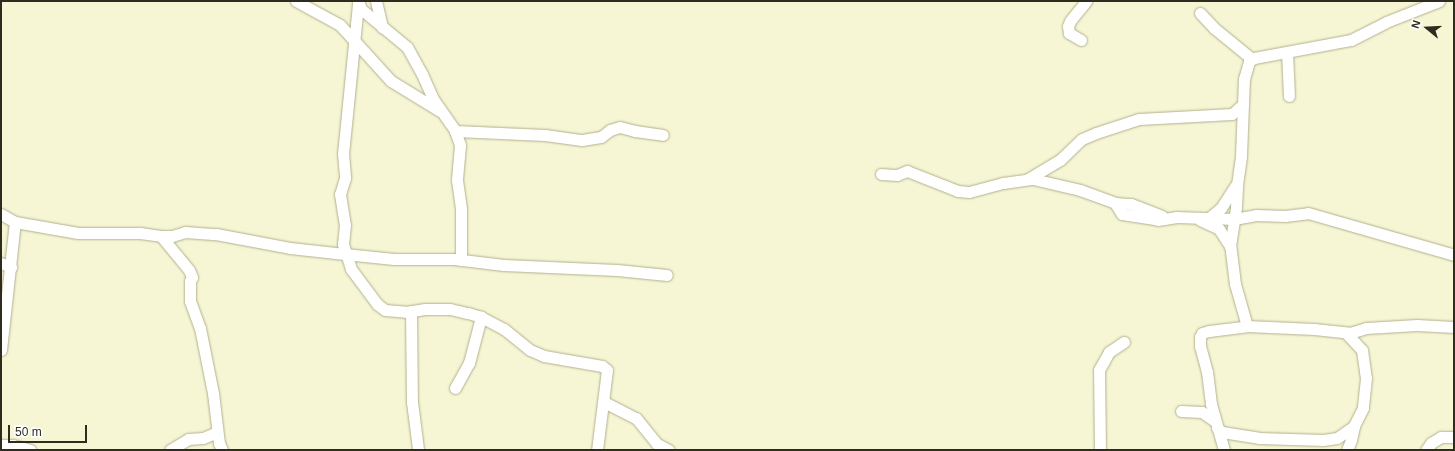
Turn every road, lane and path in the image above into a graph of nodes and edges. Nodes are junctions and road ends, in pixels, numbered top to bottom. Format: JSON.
{"nodes":[{"id":1,"x":296,"y":1,"type":"edge"},
{"id":2,"x":376,"y":1,"type":"edge"},
{"id":3,"x":1086,"y":1,"type":"edge"},
{"id":4,"x":1439,"y":1,"type":"edge"},
{"id":5,"x":358,"y":3,"type":"edge"},
{"id":6,"x":1200,"y":13,"type":"dead end"},
{"id":7,"x":382,"y":27,"type":"junction"},
{"id":8,"x":353,"y":40,"type":"junction"},
{"id":9,"x":1081,"y":40,"type":"dead end"},
{"id":10,"x":1287,"y":52,"type":"junction"},
{"id":11,"x":1252,"y":59,"type":"junction"},
{"id":12,"x":1289,"y":96,"type":"dead end"},
{"id":13,"x":1243,"y":104,"type":"junction"},
{"id":14,"x":441,"y":112,"type":"junction"},
{"id":15,"x":455,"y":131,"type":"junction"},
{"id":16,"x":663,"y":135,"type":"dead end"},
{"id":17,"x":880,"y":174,"type":"dead end"},
{"id":18,"x":1028,"y":179,"type":"junction"},
{"id":19,"x":1237,"y":185,"type":"junction"},
{"id":20,"x":1,"y":214,"type":"edge"},
{"id":21,"x":1193,"y":217,"type":"junction"},
{"id":22,"x":1210,"y":218,"type":"junction"},
{"id":23,"x":1234,"y":219,"type":"junction"},
{"id":24,"x":15,"y":222,"type":"junction"},
{"id":25,"x":161,"y":236,"type":"junction"},
{"id":26,"x":1230,"y":246,"type":"junction"},
{"id":27,"x":345,"y":254,"type":"junction"},
{"id":28,"x":1454,"y":255,"type":"edge"},
{"id":29,"x":461,"y":260,"type":"junction"},
{"id":30,"x":6,"y":265,"type":"edge"},
{"id":31,"x":667,"y":275,"type":"dead end"},
{"id":32,"x":411,"y":311,"type":"junction"},
{"id":33,"x":481,"y":317,"type":"junction"},
{"id":34,"x":1246,"y":326,"type":"junction"},
{"id":35,"x":1454,"y":327,"type":"edge"},
{"id":36,"x":1364,"y":329,"type":"junction"},
{"id":37,"x":1346,"y":333,"type":"junction"},
{"id":38,"x":1124,"y":342,"type":"dead end"},
{"id":39,"x":1,"y":350,"type":"edge"},
{"id":40,"x":1362,"y":350,"type":"junction"},
{"id":41,"x":455,"y":388,"type":"dead end"},
{"id":42,"x":604,"y":402,"type":"junction"},
{"id":43,"x":1181,"y":411,"type":"dead end"},
{"id":44,"x":1216,"y":424,"type":"junction"},
{"id":45,"x":1354,"y":426,"type":"junction"},
{"id":46,"x":217,"y":432,"type":"junction"},
{"id":47,"x":1454,"y":437,"type":"edge"},
{"id":48,"x":1,"y":445,"type":"edge"},
{"id":49,"x":657,"y":447,"type":"edge"},
{"id":50,"x":418,"y":449,"type":"dead end"},
{"id":51,"x":30,"y":450,"type":"edge"},
{"id":52,"x":170,"y":450,"type":"edge"},
{"id":53,"x":222,"y":450,"type":"edge"},
{"id":54,"x":597,"y":450,"type":"edge"},
{"id":55,"x":668,"y":450,"type":"edge"},
{"id":56,"x":1100,"y":450,"type":"edge"},
{"id":57,"x":1224,"y":450,"type":"edge"},
{"id":58,"x":1346,"y":450,"type":"edge"},
{"id":59,"x":1426,"y":450,"type":"edge"}],
"edges":[{"from":1,"to":8,"type":"street"},
{"from":2,"to":7,"type":"street"},
{"from":3,"to":9,"type":"street"},
{"from":4,"to":10,"type":"street"},
{"from":5,"to":7,"type":"street"},
{"from":5,"to":8,"type":"street"},
{"from":6,"to":11,"type":"street"},
{"from":7,"to":14,"type":"street"},
{"from":8,"to":14,"type":"street"},
{"from":8,"to":27,"type":"street"},
{"from":10,"to":11,"type":"street"},
{"from":10,"to":12,"type":"street"},
{"from":11,"to":13,"type":"street"},
{"from":13,"to":18,"type":"street"},
{"from":13,"to":19,"type":"street"},
{"from":14,"to":15,"type":"street"},
{"from":15,"to":16,"type":"street"},
{"from":15,"to":29,"type":"street"},
{"from":17,"to":18,"type":"street"},
{"from":18,"to":21,"type":"street"},
{"from":19,"to":22,"type":"street"},
{"from":19,"to":23,"type":"street"},
{"from":20,"to":24,"type":"street"},
{"from":21,"to":22,"type":"street"},
{"from":21,"to":26,"type":"street"},
{"from":22,"to":23,"type":"street"},
{"from":23,"to":26,"type":"street"},
{"from":23,"to":28,"type":"street"},
{"from":24,"to":25,"type":"street"},
{"from":24,"to":30,"type":"street"},
{"from":25,"to":27,"type":"street"},
{"from":25,"to":46,"type":"street"},
{"from":26,"to":34,"type":"street"},
{"from":27,"to":29,"type":"street"},
{"from":27,"to":32,"type":"street"},
{"from":29,"to":31,"type":"street"},
{"from":30,"to":39,"type":"street"},
{"from":32,"to":33,"type":"street"},
{"from":32,"to":50,"type":"street"},
{"from":33,"to":41,"type":"street"},
{"from":33,"to":42,"type":"street"},
{"from":34,"to":37,"type":"street"},
{"from":34,"to":44,"type":"street"},
{"from":35,"to":36,"type":"street"},
{"from":36,"to":37,"type":"street"},
{"from":36,"to":40,"type":"street"},
{"from":37,"to":40,"type":"street"},
{"from":38,"to":56,"type":"street"},
{"from":40,"to":45,"type":"street"},
{"from":42,"to":49,"type":"street"},
{"from":42,"to":54,"type":"street"},
{"from":43,"to":44,"type":"street"},
{"from":44,"to":45,"type":"street"},
{"from":44,"to":57,"type":"street"},
{"from":45,"to":58,"type":"street"},
{"from":46,"to":52,"type":"street"},
{"from":46,"to":53,"type":"street"},
{"from":47,"to":59,"type":"street"},
{"from":48,"to":51,"type":"street"},
{"from":49,"to":55,"type":"street"}]}
